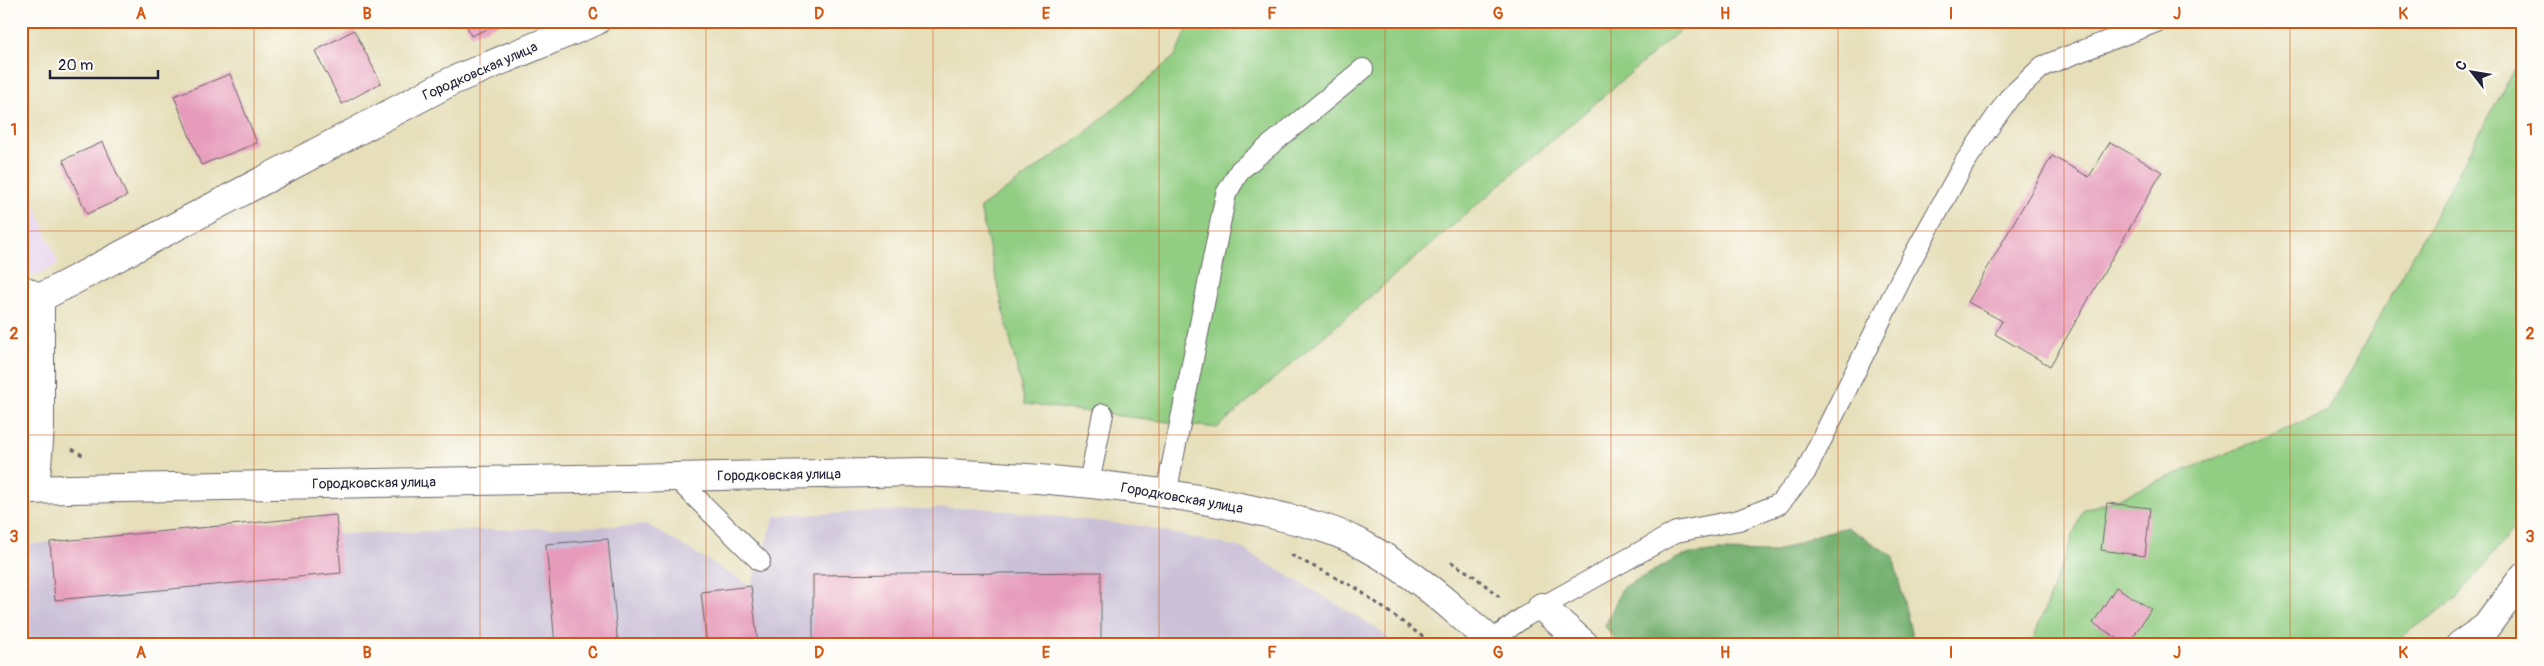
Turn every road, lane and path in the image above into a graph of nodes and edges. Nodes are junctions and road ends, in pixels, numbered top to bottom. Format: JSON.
{"nodes":[{"id":1,"x":596,"y":21,"type":"edge"},
{"id":2,"x":2159,"y":21,"type":"edge"},
{"id":3,"x":1363,"y":69,"type":"dead end"},
{"id":4,"x":31,"y":294,"type":"edge"},
{"id":5,"x":1103,"y":414,"type":"dead end"},
{"id":6,"x":675,"y":477,"type":"junction"},
{"id":7,"x":1089,"y":483,"type":"junction"},
{"id":8,"x":28,"y":490,"type":"edge"},
{"id":9,"x":1166,"y":494,"type":"junction"},
{"id":10,"x":760,"y":560,"type":"dead end"},
{"id":11,"x":2523,"y":577,"type":"edge"},
{"id":12,"x":1542,"y":607,"type":"junction"},
{"id":13,"x":1493,"y":643,"type":"edge"},
{"id":14,"x":1585,"y":645,"type":"edge"},
{"id":15,"x":2460,"y":645,"type":"edge"}],
"edges":[{"from":1,"to":4,"type":"main road","name":"Городковская улица"},
{"from":2,"to":12,"type":"lane"},
{"from":3,"to":9,"type":"lane"},
{"from":4,"to":8,"type":"main road"},
{"from":5,"to":7,"type":"lane"},
{"from":6,"to":7,"type":"main road","name":"Городковская улица"},
{"from":6,"to":8,"type":"main road","name":"Городковская улица"},
{"from":6,"to":10,"type":"lane"},
{"from":7,"to":9,"type":"main road","name":"Городковская улица"},
{"from":9,"to":13,"type":"main road","name":"Городковская улица"},
{"from":11,"to":15,"type":"main road"},
{"from":12,"to":13,"type":"lane"},
{"from":12,"to":14,"type":"main road"}]}
